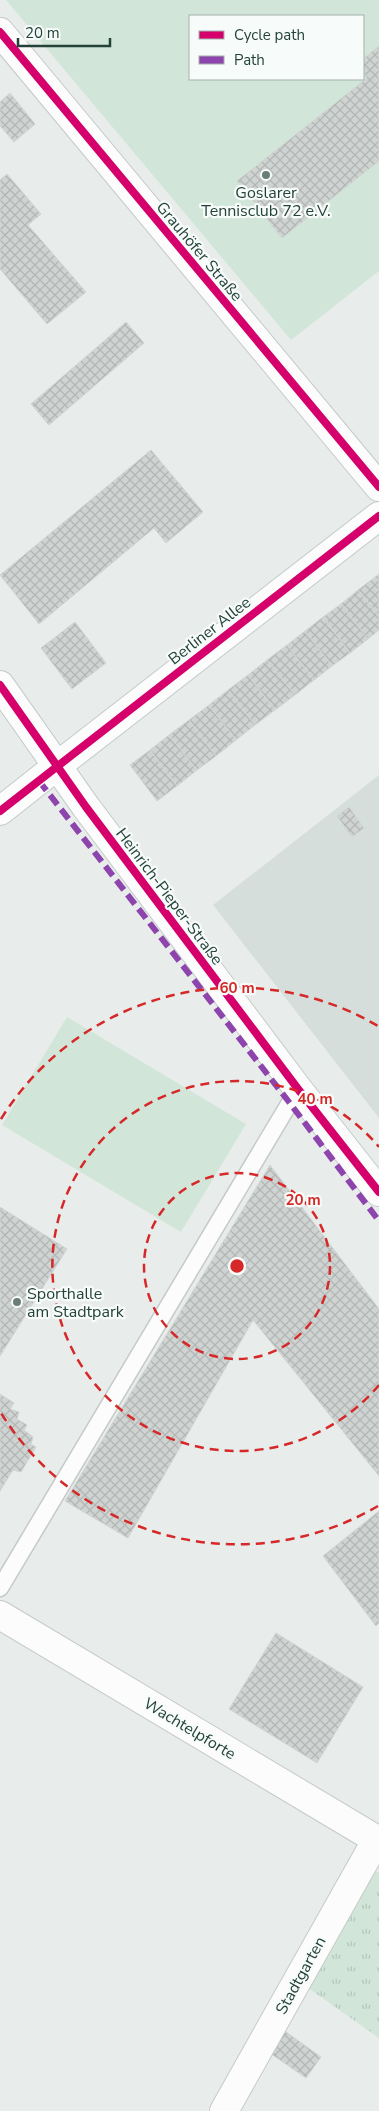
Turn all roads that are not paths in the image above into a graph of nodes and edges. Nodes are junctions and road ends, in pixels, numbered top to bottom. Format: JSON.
{"nodes":[{"id":1,"x":0,"y":32,"type":"edge"},
{"id":2,"x":379,"y":487,"type":"edge"},
{"id":3,"x":379,"y":516,"type":"edge"},
{"id":4,"x":0,"y":685,"type":"edge"},
{"id":5,"x":57,"y":766,"type":"junction"},
{"id":6,"x":0,"y":811,"type":"edge"},
{"id":7,"x":298,"y":1089,"type":"junction"},
{"id":8,"x":379,"y":1192,"type":"edge"},
{"id":9,"x":0,"y":1588,"type":"edge"},
{"id":10,"x":0,"y":1615,"type":"edge"},
{"id":11,"x":378,"y":1840,"type":"edge"},
{"id":12,"x":224,"y":2111,"type":"edge"}],
"edges":[{"from":1,"to":2,"type":"street","name":"Grauhöfer Straße"},
{"from":3,"to":5,"type":"street","name":"Berliner Allee"},
{"from":4,"to":5,"type":"street","name":"Heinrich-Pieper-Straße"},
{"from":5,"to":6,"type":"street","name":"Berliner Allee"},
{"from":5,"to":7,"type":"street","name":"Heinrich-Pieper-Straße"},
{"from":7,"to":8,"type":"street","name":"Heinrich-Pieper-Straße"},
{"from":7,"to":9,"type":"lane"},
{"from":10,"to":11,"type":"street","name":"Wachtelpforte"},
{"from":11,"to":12,"type":"street","name":"Stadtgarten"}]}
